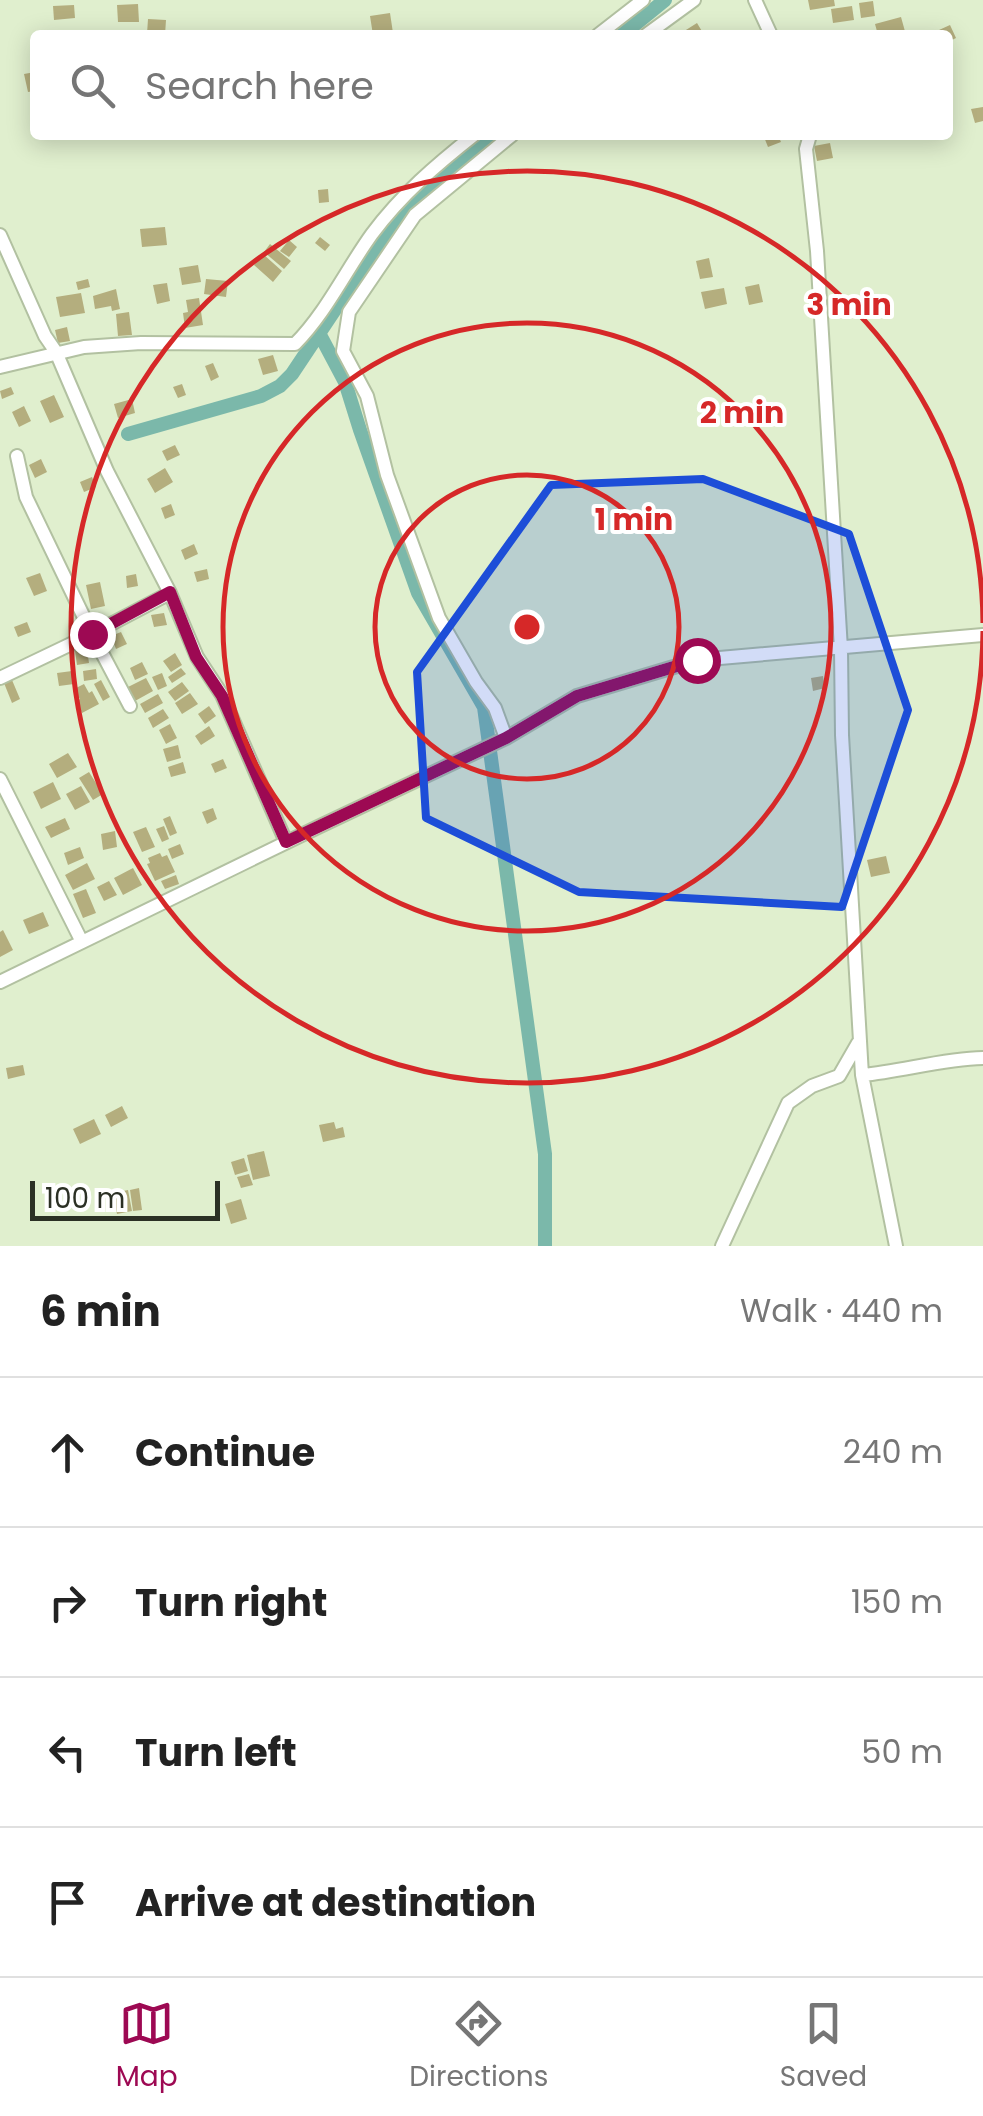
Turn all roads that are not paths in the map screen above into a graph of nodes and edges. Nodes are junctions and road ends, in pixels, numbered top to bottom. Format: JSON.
{"nodes":[{"id":1,"x":643,"y":0,"type":"edge"},
{"id":2,"x":694,"y":0,"type":"edge"},
{"id":3,"x":755,"y":0,"type":"edge"},
{"id":4,"x":604,"y":30,"type":"edge"},
{"id":5,"x":653,"y":30,"type":"edge"},
{"id":6,"x":769,"y":30,"type":"edge"},
{"id":7,"x":468,"y":140,"type":"edge"},
{"id":8,"x":506,"y":140,"type":"edge"},
{"id":9,"x":808,"y":140,"type":"edge"},
{"id":10,"x":0,"y":236,"type":"edge"},
{"id":11,"x":56,"y":352,"type":"junction"},
{"id":12,"x":0,"y":367,"type":"edge"},
{"id":13,"x":17,"y":456,"type":"dead end"},
{"id":14,"x":170,"y":592,"type":"junction"},
{"id":15,"x":92,"y":634,"type":"junction"},
{"id":16,"x":983,"y":635,"type":"edge"},
{"id":17,"x":841,"y":649,"type":"junction"},
{"id":18,"x":0,"y":678,"type":"edge"},
{"id":19,"x":130,"y":706,"type":"dead end"},
{"id":20,"x":506,"y":738,"type":"junction"},
{"id":21,"x":1,"y":783,"type":"edge"},
{"id":22,"x":286,"y":842,"type":"junction"},
{"id":23,"x":82,"y":942,"type":"junction"},
{"id":24,"x":0,"y":982,"type":"edge"},
{"id":25,"x":860,"y":1041,"type":"junction"},
{"id":26,"x":983,"y":1058,"type":"edge"},
{"id":27,"x":862,"y":1074,"type":"junction"},
{"id":28,"x":722,"y":1246,"type":"edge"},
{"id":29,"x":896,"y":1246,"type":"edge"}],
"edges":[{"from":1,"to":4,"type":"street"},
{"from":2,"to":5,"type":"street"},
{"from":3,"to":6,"type":"street"},
{"from":7,"to":11,"type":"street"},
{"from":8,"to":20,"type":"street"},
{"from":9,"to":17,"type":"street"},
{"from":10,"to":11,"type":"street"},
{"from":11,"to":12,"type":"street"},
{"from":11,"to":14,"type":"street"},
{"from":13,"to":15,"type":"street"},
{"from":14,"to":15,"type":"street"},
{"from":14,"to":22,"type":"street"},
{"from":15,"to":18,"type":"street"},
{"from":15,"to":19,"type":"street"},
{"from":16,"to":17,"type":"street"},
{"from":17,"to":20,"type":"street"},
{"from":17,"to":25,"type":"street"},
{"from":20,"to":22,"type":"street"},
{"from":21,"to":23,"type":"street"},
{"from":22,"to":23,"type":"street"},
{"from":23,"to":24,"type":"street"},
{"from":25,"to":27,"type":"street"},
{"from":25,"to":28,"type":"street"},
{"from":26,"to":27,"type":"street"},
{"from":27,"to":29,"type":"street"}]}
